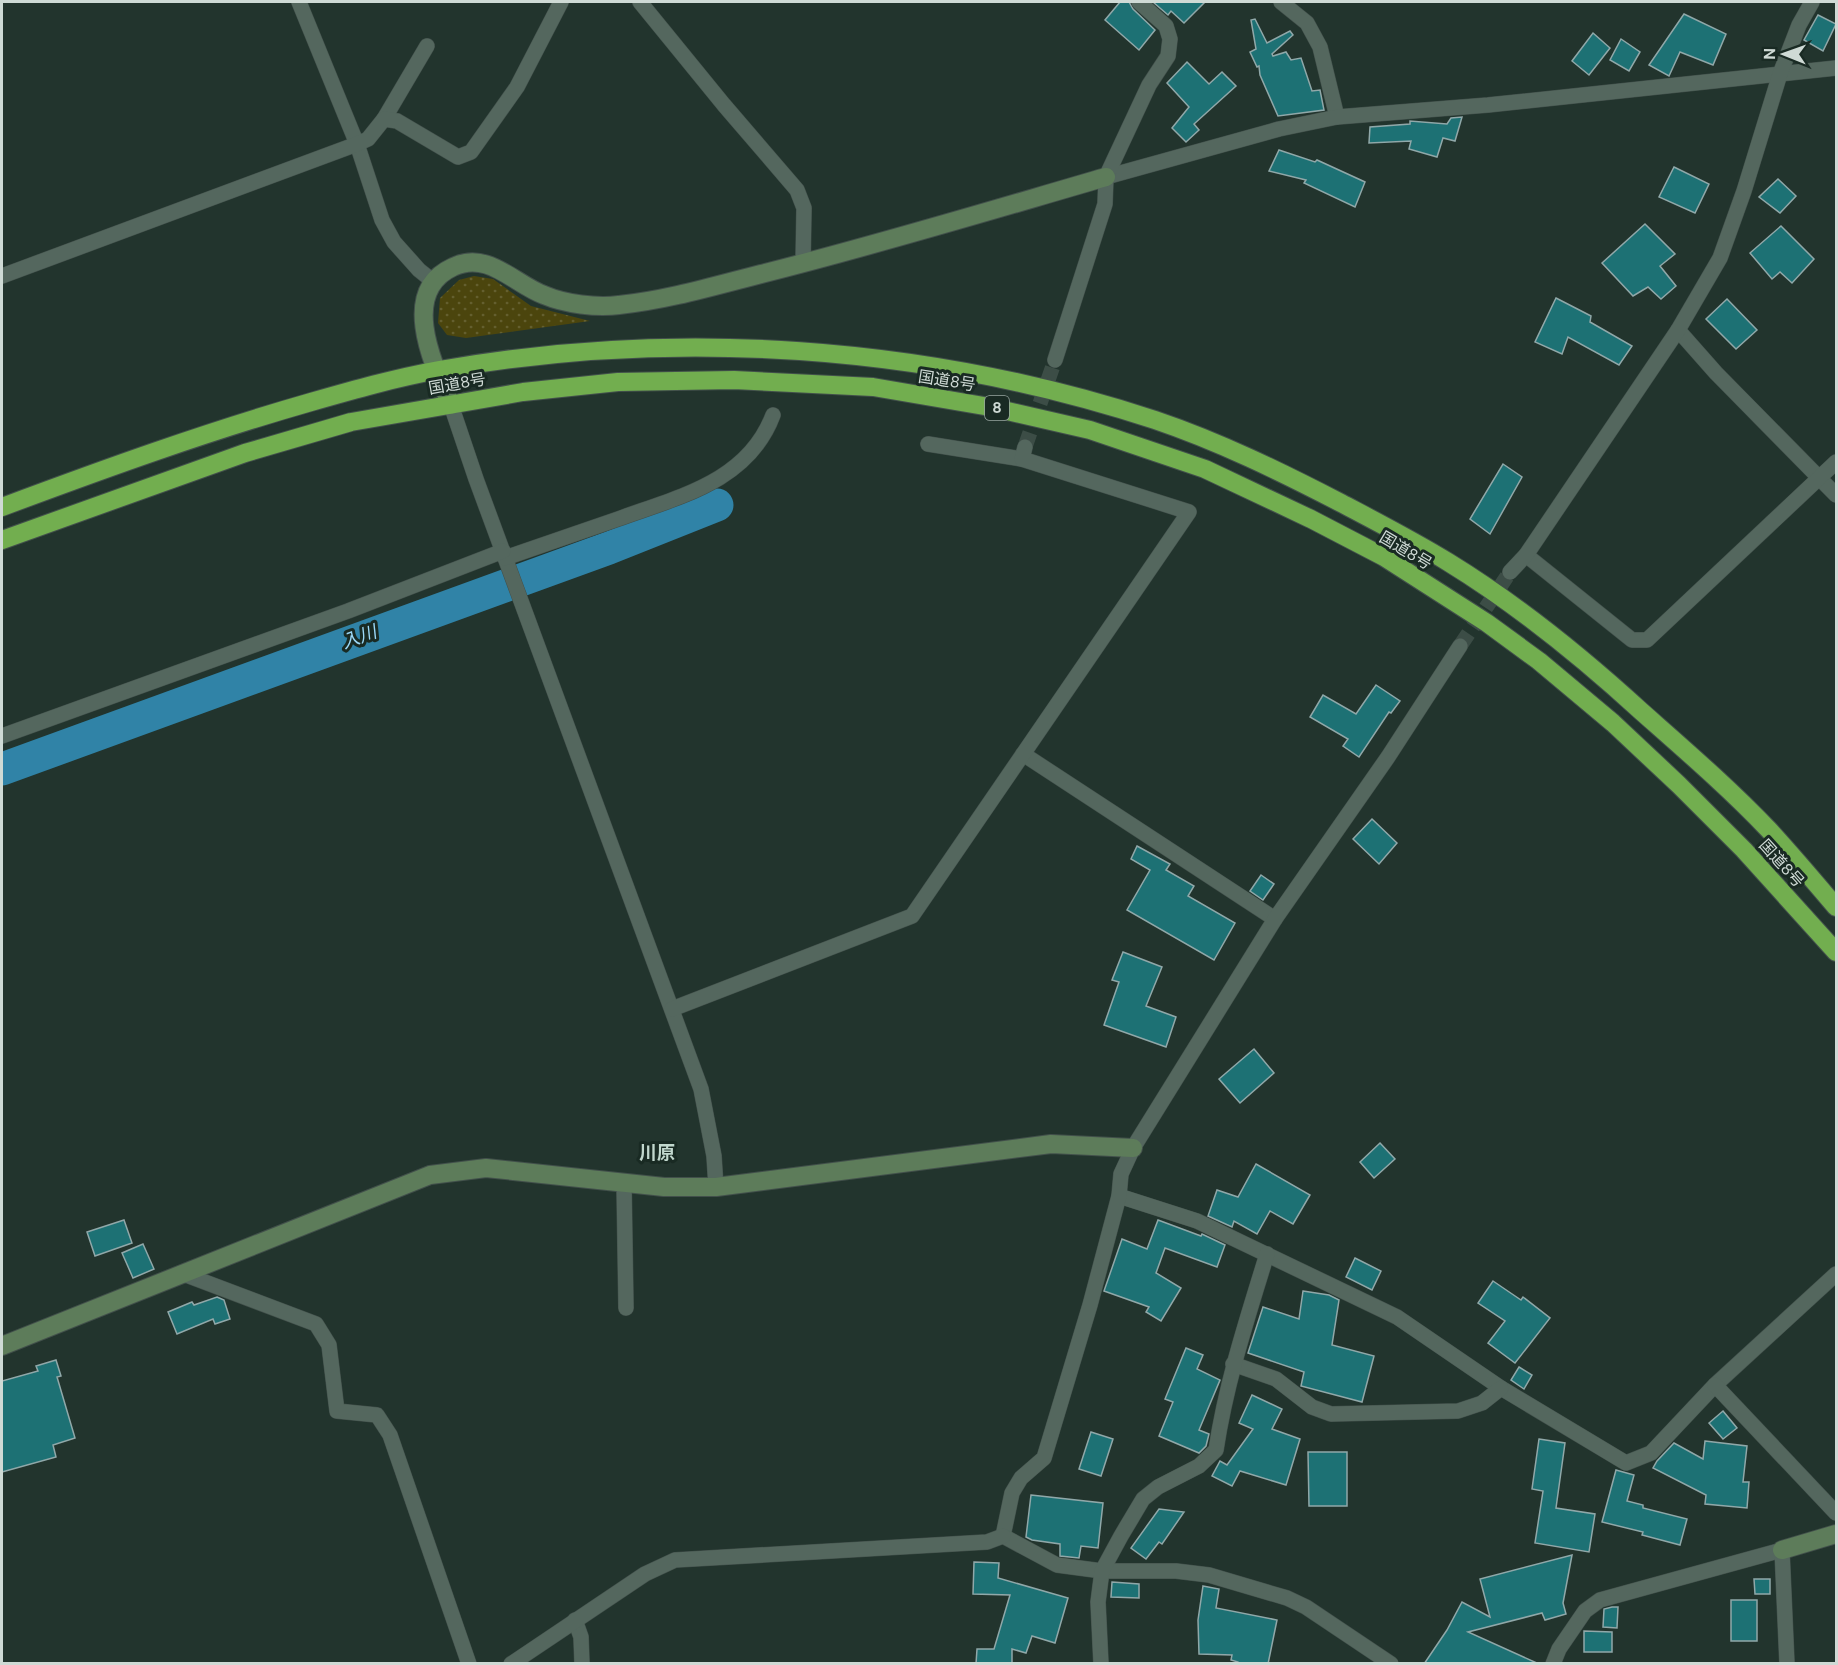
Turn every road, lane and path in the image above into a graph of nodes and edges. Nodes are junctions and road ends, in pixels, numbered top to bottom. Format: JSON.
{"nodes":[{"id":1,"x":299,"y":2,"type":"edge"},
{"id":2,"x":561,"y":2,"type":"edge"},
{"id":3,"x":640,"y":2,"type":"edge"},
{"id":4,"x":1139,"y":2,"type":"edge"},
{"id":5,"x":1281,"y":2,"type":"edge"},
{"id":6,"x":1812,"y":2,"type":"edge"},
{"id":7,"x":427,"y":46,"type":"dead end"},
{"id":8,"x":1836,"y":68,"type":"edge"},
{"id":9,"x":1780,"y":74,"type":"junction"},
{"id":10,"x":1337,"y":117,"type":"junction"},
{"id":11,"x":384,"y":119,"type":"junction"},
{"id":12,"x":357,"y":144,"type":"junction"},
{"id":13,"x":1106,"y":177,"type":"junction"},
{"id":14,"x":803,"y":264,"type":"junction"},
{"id":15,"x":2,"y":276,"type":"edge"},
{"id":16,"x":434,"y":282,"type":"junction"},
{"id":17,"x":1678,"y":330,"type":"junction"},
{"id":18,"x":1055,"y":360,"type":"tunnel mouth"},
{"id":19,"x":436,"y":370,"type":"junction"},
{"id":20,"x":451,"y":405,"type":"junction"},
{"id":21,"x":773,"y":415,"type":"dead end"},
{"id":22,"x":927,"y":444,"type":"dead end"},
{"id":23,"x":1836,"y":462,"type":"edge"},
{"id":24,"x":1820,"y":477,"type":"junction"},
{"id":25,"x":1836,"y":495,"type":"edge"},
{"id":26,"x":2,"y":507,"type":"edge"},
{"id":27,"x":2,"y":540,"type":"edge"},
{"id":28,"x":504,"y":555,"type":"junction"},
{"id":29,"x":1526,"y":555,"type":"junction"},
{"id":30,"x":1510,"y":572,"type":"tunnel mouth"},
{"id":31,"x":1460,"y":646,"type":"tunnel mouth"},
{"id":32,"x":2,"y":736,"type":"edge"},
{"id":33,"x":1023,"y":754,"type":"junction"},
{"id":34,"x":1836,"y":907,"type":"edge"},
{"id":35,"x":1275,"y":919,"type":"junction"},
{"id":36,"x":1836,"y":952,"type":"edge"},
{"id":37,"x":672,"y":1009,"type":"junction"},
{"id":38,"x":1133,"y":1148,"type":"junction"},
{"id":39,"x":624,"y":1183,"type":"junction"},
{"id":40,"x":716,"y":1187,"type":"junction"},
{"id":41,"x":1119,"y":1196,"type":"junction"},
{"id":42,"x":1267,"y":1254,"type":"junction"},
{"id":43,"x":181,"y":1273,"type":"junction"},
{"id":44,"x":1836,"y":1274,"type":"edge"},
{"id":45,"x":626,"y":1308,"type":"dead end"},
{"id":46,"x":2,"y":1345,"type":"edge"},
{"id":47,"x":1233,"y":1364,"type":"junction"},
{"id":48,"x":1715,"y":1386,"type":"junction"},
{"id":49,"x":1502,"y":1388,"type":"junction"},
{"id":50,"x":1836,"y":1514,"type":"edge"},
{"id":51,"x":1836,"y":1534,"type":"edge"},
{"id":52,"x":1003,"y":1536,"type":"junction"},
{"id":53,"x":1782,"y":1550,"type":"junction"},
{"id":54,"x":1102,"y":1571,"type":"junction"},
{"id":55,"x":575,"y":1620,"type":"junction"},
{"id":56,"x":469,"y":1664,"type":"edge"},
{"id":57,"x":511,"y":1664,"type":"edge"},
{"id":58,"x":582,"y":1664,"type":"edge"},
{"id":59,"x":1101,"y":1664,"type":"edge"},
{"id":60,"x":1391,"y":1664,"type":"edge"},
{"id":61,"x":1552,"y":1664,"type":"edge"},
{"id":62,"x":1787,"y":1664,"type":"edge"}],
"edges":[{"from":1,"to":12,"type":"street"},
{"from":2,"to":11,"type":"street"},
{"from":3,"to":14,"type":"street"},
{"from":4,"to":13,"type":"street"},
{"from":5,"to":10,"type":"street"},
{"from":6,"to":9,"type":"street"},
{"from":7,"to":11,"type":"street"},
{"from":8,"to":9,"type":"street"},
{"from":9,"to":10,"type":"street"},
{"from":9,"to":17,"type":"street"},
{"from":10,"to":13,"type":"street"},
{"from":11,"to":12,"type":"street"},
{"from":12,"to":15,"type":"street"},
{"from":12,"to":16,"type":"street"},
{"from":13,"to":14,"type":"street"},
{"from":13,"to":18,"type":"street"},
{"from":14,"to":16,"type":"street"},
{"from":16,"to":19,"type":"street"},
{"from":17,"to":24,"type":"street"},
{"from":17,"to":29,"type":"street"},
{"from":19,"to":20,"type":"street"},
{"from":19,"to":26,"type":"highway","name":"国道8号","number":"8"},
{"from":19,"to":34,"type":"highway","name":"国道8号","number":"8"},
{"from":20,"to":27,"type":"highway","name":"国道8号","number":"8"},
{"from":20,"to":28,"type":"street"},
{"from":20,"to":36,"type":"highway","name":"国道8号","number":"8"},
{"from":21,"to":28,"type":"street"},
{"from":22,"to":33,"type":"street"},
{"from":23,"to":24,"type":"street"},
{"from":24,"to":25,"type":"street"},
{"from":24,"to":29,"type":"street"},
{"from":28,"to":32,"type":"street"},
{"from":28,"to":37,"type":"street"},
{"from":29,"to":30,"type":"street"},
{"from":31,"to":35,"type":"street"},
{"from":33,"to":35,"type":"street"},
{"from":33,"to":37,"type":"street"},
{"from":35,"to":38,"type":"street"},
{"from":37,"to":40,"type":"street"},
{"from":38,"to":40,"type":"street"},
{"from":38,"to":41,"type":"street"},
{"from":39,"to":40,"type":"street"},
{"from":39,"to":43,"type":"street"},
{"from":39,"to":45,"type":"street"},
{"from":41,"to":42,"type":"street"},
{"from":41,"to":52,"type":"street"},
{"from":42,"to":47,"type":"street"},
{"from":42,"to":49,"type":"street"},
{"from":43,"to":46,"type":"street"},
{"from":43,"to":56,"type":"street"},
{"from":44,"to":48,"type":"street"},
{"from":47,"to":49,"type":"street"},
{"from":47,"to":54,"type":"street"},
{"from":48,"to":49,"type":"street"},
{"from":48,"to":50,"type":"street"},
{"from":51,"to":53,"type":"street"},
{"from":52,"to":54,"type":"street"},
{"from":52,"to":55,"type":"street"},
{"from":53,"to":61,"type":"street"},
{"from":53,"to":62,"type":"street"},
{"from":54,"to":59,"type":"street"},
{"from":54,"to":60,"type":"street"},
{"from":55,"to":57,"type":"street"},
{"from":55,"to":58,"type":"street"}]}
